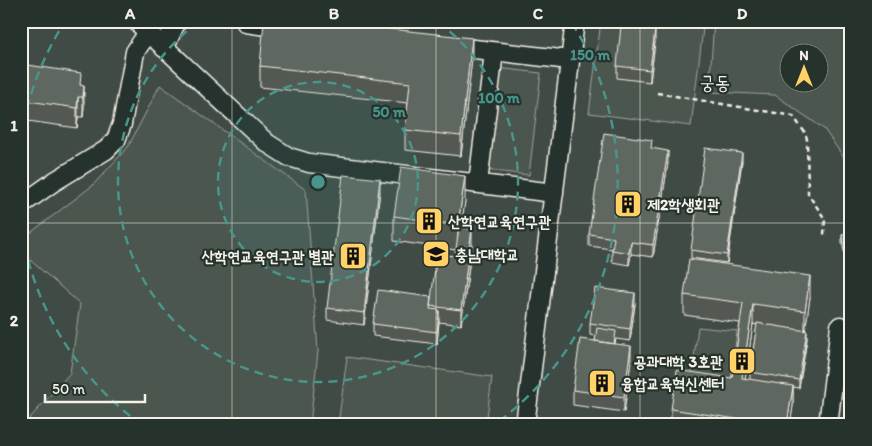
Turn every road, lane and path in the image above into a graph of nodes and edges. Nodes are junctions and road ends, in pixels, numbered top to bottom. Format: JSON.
{"nodes":[{"id":1,"x":177,"y":21,"type":"edge"},
{"id":2,"x":575,"y":21,"type":"edge"},
{"id":3,"x":246,"y":22,"type":"dead end"},
{"id":4,"x":142,"y":27,"type":"edge"},
{"id":5,"x":308,"y":31,"type":"edge"},
{"id":6,"x":430,"y":44,"type":"edge"},
{"id":7,"x":164,"y":48,"type":"junction"},
{"id":8,"x":494,"y":52,"type":"junction"},
{"id":9,"x":570,"y":60,"type":"junction"},
{"id":10,"x":658,"y":93,"type":"dead end"},
{"id":11,"x":478,"y":183,"type":"junction"},
{"id":12,"x":554,"y":193,"type":"junction"},
{"id":13,"x":21,"y":205,"type":"edge"},
{"id":14,"x":824,"y":235,"type":"dead end"},
{"id":15,"x":840,"y":326,"type":"dead end"},
{"id":16,"x":525,"y":425,"type":"edge"},
{"id":17,"x":828,"y":425,"type":"edge"}],
"edges":[{"from":1,"to":7,"type":"street"},
{"from":2,"to":9,"type":"street"},
{"from":3,"to":5,"type":"street"},
{"from":4,"to":7,"type":"street"},
{"from":4,"to":13,"type":"street"},
{"from":6,"to":8,"type":"street"},
{"from":7,"to":11,"type":"street"},
{"from":8,"to":9,"type":"street"},
{"from":8,"to":11,"type":"street"},
{"from":9,"to":12,"type":"street"},
{"from":10,"to":14,"type":"path"},
{"from":11,"to":12,"type":"street"},
{"from":12,"to":16,"type":"street"},
{"from":15,"to":17,"type":"street"}]}
